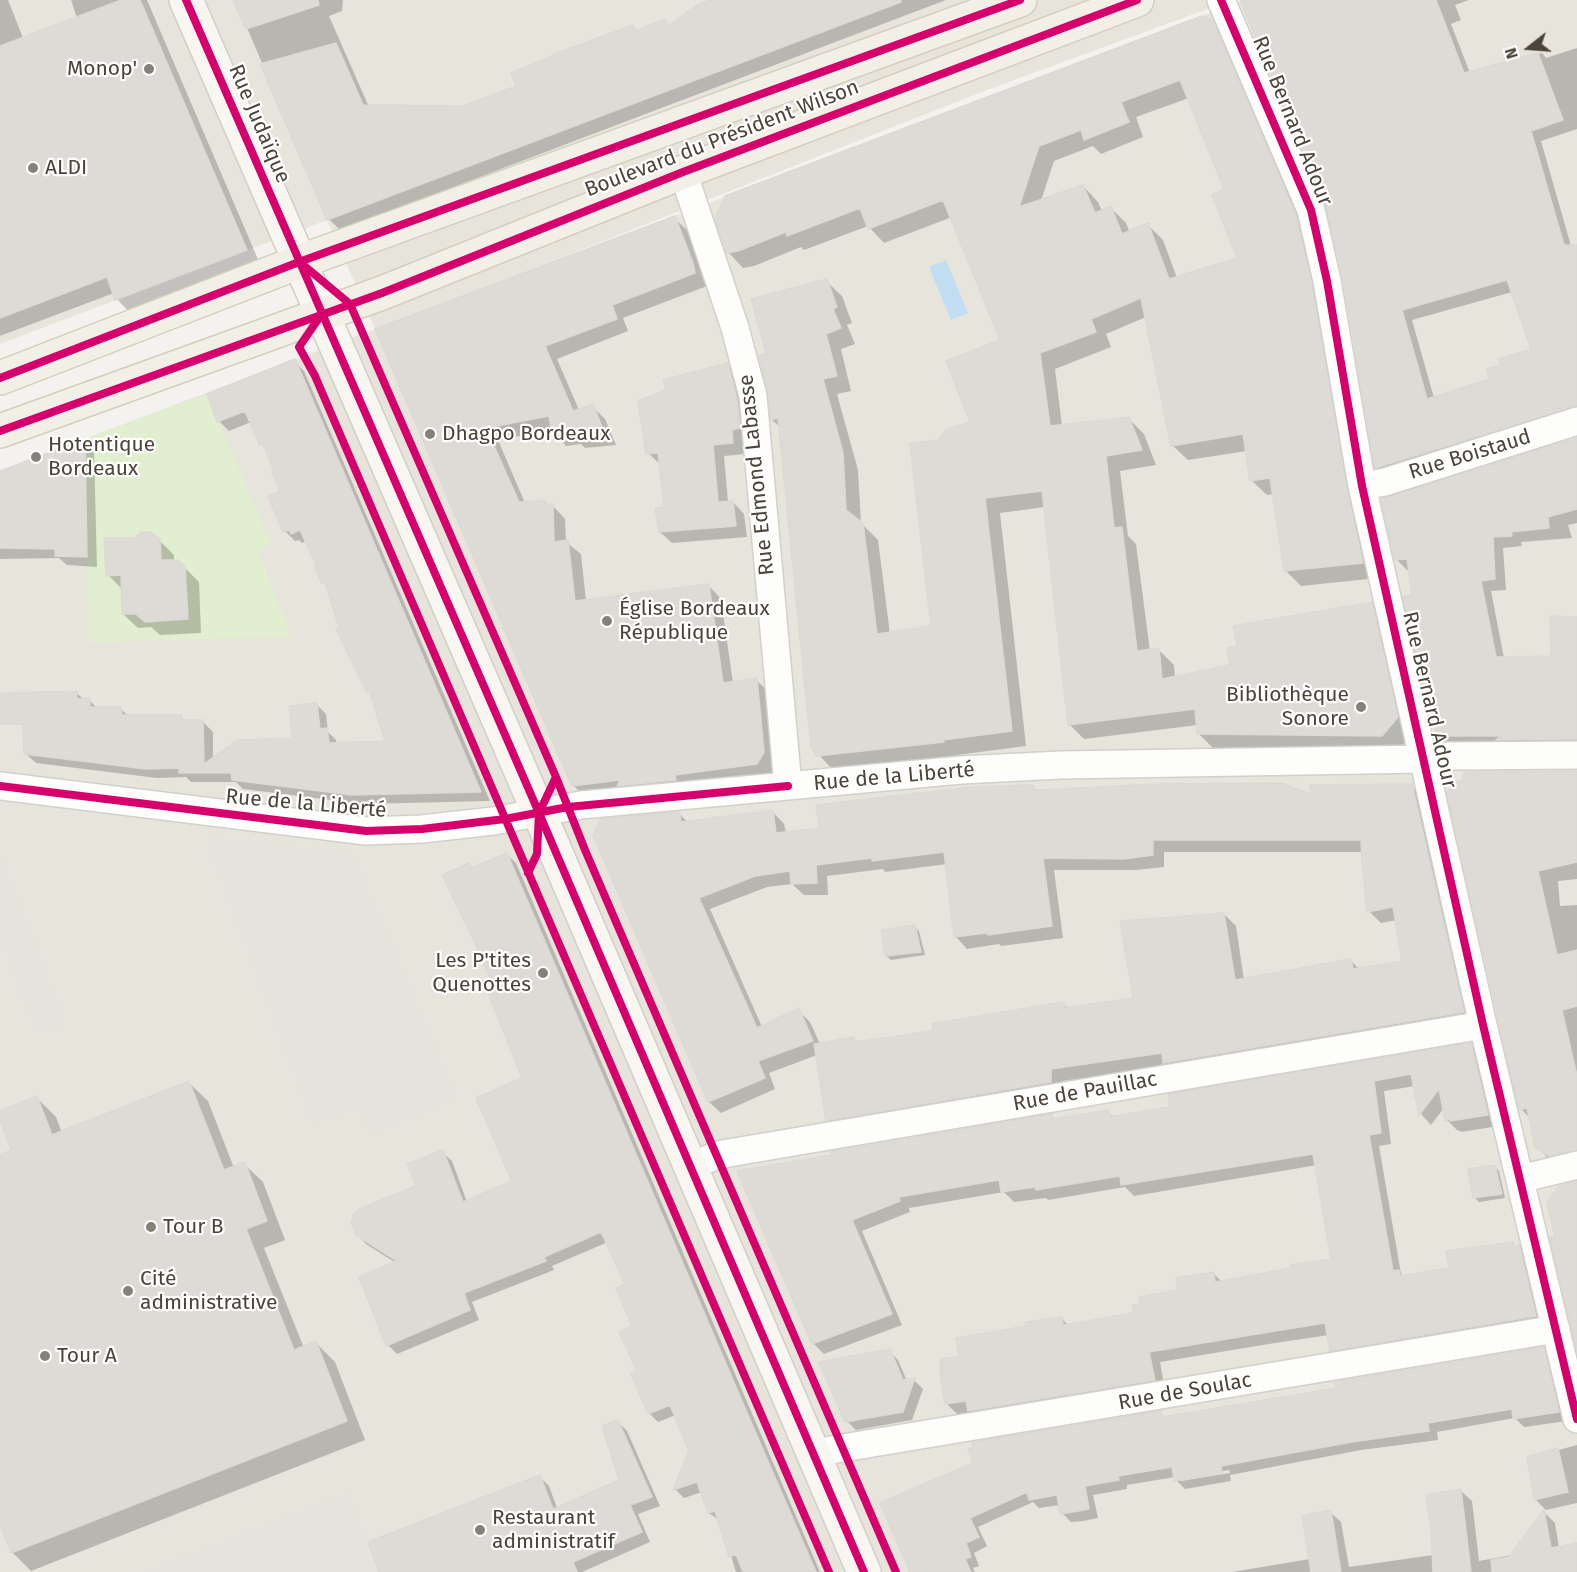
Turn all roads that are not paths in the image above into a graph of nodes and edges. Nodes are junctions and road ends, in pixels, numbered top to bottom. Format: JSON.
{"nodes":[{"id":1,"x":186,"y":0,"type":"edge"},
{"id":2,"x":1020,"y":0,"type":"edge"},
{"id":3,"x":1137,"y":0,"type":"edge"},
{"id":4,"x":1221,"y":0,"type":"edge"},
{"id":5,"x":683,"y":172,"type":"junction"},
{"id":6,"x":300,"y":262,"type":"junction"},
{"id":7,"x":321,"y":315,"type":"junction"},
{"id":8,"x":0,"y":378,"type":"edge"},
{"id":9,"x":1577,"y":421,"type":"edge"},
{"id":10,"x":0,"y":431,"type":"edge"},
{"id":11,"x":1362,"y":486,"type":"junction"},
{"id":12,"x":1577,"y":755,"type":"edge"},
{"id":13,"x":1424,"y":759,"type":"junction"},
{"id":14,"x":0,"y":786,"type":"edge"},
{"id":15,"x":788,"y":786,"type":"junction"},
{"id":16,"x":539,"y":813,"type":"junction"},
{"id":17,"x":1483,"y":1025,"type":"junction"},
{"id":18,"x":1577,"y":1165,"type":"edge"},
{"id":19,"x":690,"y":1167,"type":"junction"},
{"id":20,"x":1520,"y":1179,"type":"junction"},
{"id":21,"x":1556,"y":1329,"type":"junction"},
{"id":22,"x":1575,"y":1404,"type":"edge"},
{"id":23,"x":813,"y":1453,"type":"junction"},
{"id":24,"x":864,"y":1572,"type":"edge"}],
"edges":[{"from":1,"to":6,"type":"main road","name":"Rue Judaïque"},
{"from":2,"to":6,"type":"main road","name":"Boulevard du Président Wilson"},
{"from":3,"to":5,"type":"main road","name":"Boulevard du Président Wilson"},
{"from":4,"to":11,"type":"street","name":"Rue Bernard Adour"},
{"from":5,"to":7,"type":"main road","name":"Boulevard du Président Wilson"},
{"from":5,"to":15,"type":"street","name":"Rue Edmond Labasse"},
{"from":6,"to":7,"type":"main road"},
{"from":6,"to":8,"type":"main road","name":"Boulevard du Président Wilson"},
{"from":7,"to":10,"type":"main road","name":"Boulevard du Président Wilson"},
{"from":7,"to":16,"type":"main road"},
{"from":9,"to":11,"type":"street","name":"Rue Boistaud"},
{"from":11,"to":13,"type":"street","name":"Rue Bernard Adour"},
{"from":12,"to":13,"type":"street","name":"Rue de la Liberté"},
{"from":13,"to":15,"type":"street","name":"Rue de la Liberté"},
{"from":13,"to":17,"type":"street","name":"Rue Bernard Adour"},
{"from":14,"to":16,"type":"street","name":"Rue de la Liberté"},
{"from":15,"to":16,"type":"street","name":"Rue de la Liberté"},
{"from":16,"to":19,"type":"main road"},
{"from":17,"to":19,"type":"street","name":"Rue de Pauillac"},
{"from":17,"to":20,"type":"street","name":"Rue Bernard Adour"},
{"from":18,"to":20,"type":"street"},
{"from":19,"to":23,"type":"main road"},
{"from":20,"to":21,"type":"street","name":"Rue Bernard Adour"},
{"from":21,"to":22,"type":"street","name":"Rue Bernard Adour"},
{"from":21,"to":23,"type":"street","name":"Rue de Soulac"},
{"from":23,"to":24,"type":"main road"}]}
